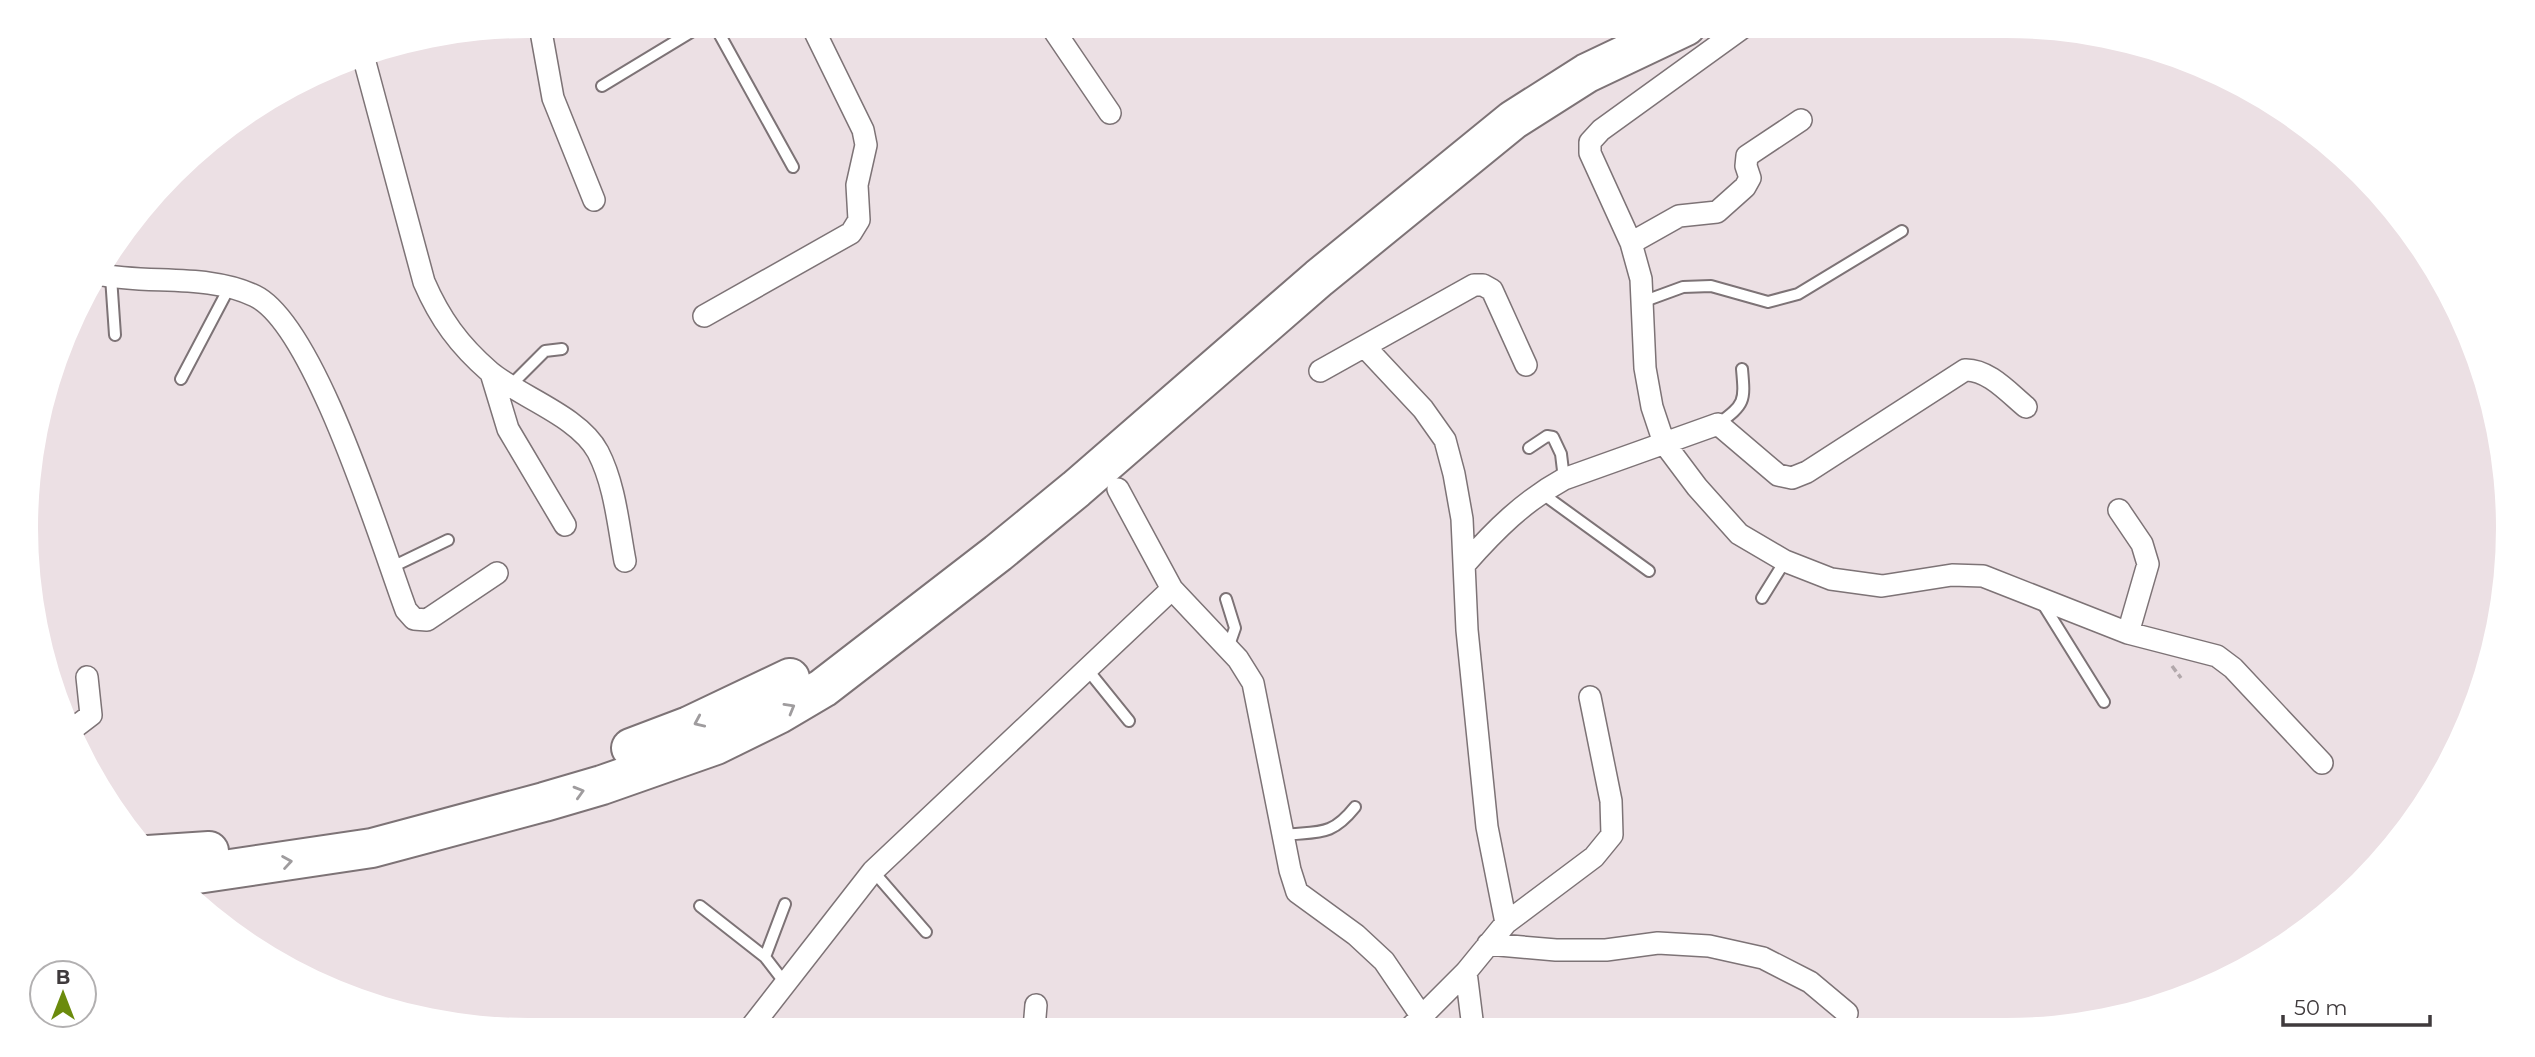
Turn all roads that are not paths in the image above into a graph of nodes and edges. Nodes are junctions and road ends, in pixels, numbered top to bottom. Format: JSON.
{"nodes":[{"id":1,"x":542,"y":38,"type":"edge"},
{"id":2,"x":681,"y":38,"type":"edge"},
{"id":3,"x":722,"y":38,"type":"edge"},
{"id":4,"x":818,"y":38,"type":"edge"},
{"id":5,"x":1059,"y":38,"type":"edge"},
{"id":6,"x":1612,"y":38,"type":"edge"},
{"id":7,"x":1661,"y":38,"type":"edge"},
{"id":8,"x":1728,"y":38,"type":"edge"},
{"id":9,"x":366,"y":67,"type":"edge"},
{"id":10,"x":602,"y":86,"type":"dead end"},
{"id":11,"x":1110,"y":113,"type":"dead end"},
{"id":12,"x":1801,"y":120,"type":"dead end"},
{"id":13,"x":793,"y":167,"type":"dead end"},
{"id":14,"x":594,"y":200,"type":"dead end"},
{"id":15,"x":1902,"y":231,"type":"dead end"},
{"id":16,"x":1631,"y":243,"type":"junction"},
{"id":17,"x":109,"y":275,"type":"edge"},
{"id":18,"x":105,"y":281,"type":"edge"},
{"id":19,"x":230,"y":286,"type":"junction"},
{"id":20,"x":1642,"y":302,"type":"junction"},
{"id":21,"x":704,"y":316,"type":"dead end"},
{"id":22,"x":115,"y":335,"type":"dead end"},
{"id":23,"x":1365,"y":347,"type":"junction"},
{"id":24,"x":562,"y":349,"type":"dead end"},
{"id":25,"x":1526,"y":365,"type":"dead end"},
{"id":26,"x":1742,"y":369,"type":"dead end"},
{"id":27,"x":1320,"y":371,"type":"dead end"},
{"id":28,"x":491,"y":373,"type":"junction"},
{"id":29,"x":181,"y":379,"type":"dead end"},
{"id":30,"x":511,"y":385,"type":"junction"},
{"id":31,"x":2026,"y":407,"type":"dead end"},
{"id":32,"x":1718,"y":424,"type":"junction"},
{"id":33,"x":1664,"y":443,"type":"junction"},
{"id":34,"x":1529,"y":447,"type":"dead end"},
{"id":35,"x":1564,"y":479,"type":"junction"},
{"id":36,"x":1118,"y":489,"type":"dead end"},
{"id":37,"x":1541,"y":492,"type":"junction"},
{"id":38,"x":2119,"y":510,"type":"dead end"},
{"id":39,"x":565,"y":525,"type":"dead end"},
{"id":40,"x":449,"y":540,"type":"dead end"},
{"id":41,"x":625,"y":561,"type":"dead end"},
{"id":42,"x":1785,"y":561,"type":"junction"},
{"id":43,"x":1465,"y":564,"type":"junction"},
{"id":44,"x":390,"y":568,"type":"junction"},
{"id":45,"x":1649,"y":571,"type":"dead end"},
{"id":46,"x":498,"y":573,"type":"dead end"},
{"id":47,"x":1172,"y":589,"type":"junction"},
{"id":48,"x":1762,"y":598,"type":"dead end"},
{"id":49,"x":2040,"y":598,"type":"junction"},
{"id":50,"x":1226,"y":599,"type":"dead end"},
{"id":51,"x":2128,"y":632,"type":"junction"},
{"id":52,"x":1228,"y":648,"type":"junction"},
{"id":53,"x":1087,"y":669,"type":"junction"},
{"id":54,"x":87,"y":677,"type":"dead end"},
{"id":55,"x":1590,"y":697,"type":"dead end"},
{"id":56,"x":2104,"y":702,"type":"dead end"},
{"id":57,"x":1129,"y":721,"type":"dead end"},
{"id":58,"x":80,"y":724,"type":"edge"},
{"id":59,"x":2322,"y":763,"type":"dead end"},
{"id":60,"x":1355,"y":807,"type":"dead end"},
{"id":61,"x":1283,"y":835,"type":"junction"},
{"id":62,"x":162,"y":854,"type":"edge"},
{"id":63,"x":873,"y":871,"type":"junction"},
{"id":64,"x":183,"y":876,"type":"edge"},
{"id":65,"x":785,"y":904,"type":"dead end"},
{"id":66,"x":700,"y":906,"type":"dead end"},
{"id":67,"x":1506,"y":923,"type":"junction"},
{"id":68,"x":926,"y":932,"type":"dead end"},
{"id":69,"x":1488,"y":944,"type":"junction"},
{"id":70,"x":765,"y":957,"type":"junction"},
{"id":71,"x":1466,"y":972,"type":"junction"},
{"id":72,"x":785,"y":983,"type":"junction"},
{"id":73,"x":1036,"y":1005,"type":"dead end"},
{"id":74,"x":1847,"y":1013,"type":"dead end"},
{"id":75,"x":758,"y":1018,"type":"edge"},
{"id":76,"x":1035,"y":1018,"type":"edge"},
{"id":77,"x":1414,"y":1018,"type":"edge"},
{"id":78,"x":1420,"y":1018,"type":"edge"},
{"id":79,"x":1472,"y":1018,"type":"edge"}],
"edges":[{"from":1,"to":14,"type":"street"},
{"from":2,"to":10,"type":"lane"},
{"from":3,"to":13,"type":"lane"},
{"from":4,"to":21,"type":"street"},
{"from":5,"to":11,"type":"street"},
{"from":6,"to":62,"type":"highway","one_way":true},
{"from":64,"to":7,"type":"highway","one_way":true},
{"from":8,"to":16,"type":"street"},
{"from":9,"to":28,"type":"street"},
{"from":12,"to":16,"type":"street"},
{"from":15,"to":20,"type":"lane"},
{"from":16,"to":20,"type":"street"},
{"from":17,"to":19,"type":"street"},
{"from":18,"to":22,"type":"lane"},
{"from":19,"to":29,"type":"lane"},
{"from":19,"to":44,"type":"street"},
{"from":20,"to":33,"type":"street"},
{"from":23,"to":25,"type":"street"},
{"from":23,"to":27,"type":"street"},
{"from":23,"to":43,"type":"street"},
{"from":24,"to":30,"type":"lane"},
{"from":26,"to":32,"type":"lane"},
{"from":28,"to":30,"type":"street"},
{"from":28,"to":39,"type":"street"},
{"from":30,"to":41,"type":"street"},
{"from":31,"to":32,"type":"street"},
{"from":32,"to":33,"type":"street"},
{"from":33,"to":35,"type":"street"},
{"from":33,"to":42,"type":"street"},
{"from":34,"to":35,"type":"lane"},
{"from":35,"to":37,"type":"street"},
{"from":36,"to":47,"type":"street"},
{"from":37,"to":43,"type":"street"},
{"from":37,"to":45,"type":"lane"},
{"from":38,"to":51,"type":"street"},
{"from":40,"to":44,"type":"lane"},
{"from":42,"to":48,"type":"lane"},
{"from":42,"to":49,"type":"street"},
{"from":43,"to":67,"type":"street"},
{"from":44,"to":46,"type":"street"},
{"from":47,"to":52,"type":"street"},
{"from":47,"to":53,"type":"street"},
{"from":49,"to":51,"type":"street"},
{"from":49,"to":56,"type":"lane"},
{"from":50,"to":52,"type":"lane"},
{"from":51,"to":59,"type":"street"},
{"from":52,"to":61,"type":"street"},
{"from":53,"to":57,"type":"lane"},
{"from":53,"to":63,"type":"street"},
{"from":54,"to":58,"type":"street"},
{"from":55,"to":67,"type":"street"},
{"from":60,"to":61,"type":"lane"},
{"from":61,"to":77,"type":"street"},
{"from":63,"to":68,"type":"lane"},
{"from":63,"to":72,"type":"street"},
{"from":65,"to":70,"type":"lane"},
{"from":66,"to":70,"type":"lane"},
{"from":67,"to":69,"type":"street"},
{"from":69,"to":71,"type":"street"},
{"from":69,"to":74,"type":"street"},
{"from":70,"to":72,"type":"lane"},
{"from":71,"to":78,"type":"street"},
{"from":71,"to":79,"type":"street"},
{"from":72,"to":75,"type":"street"},
{"from":73,"to":76,"type":"street"}]}
